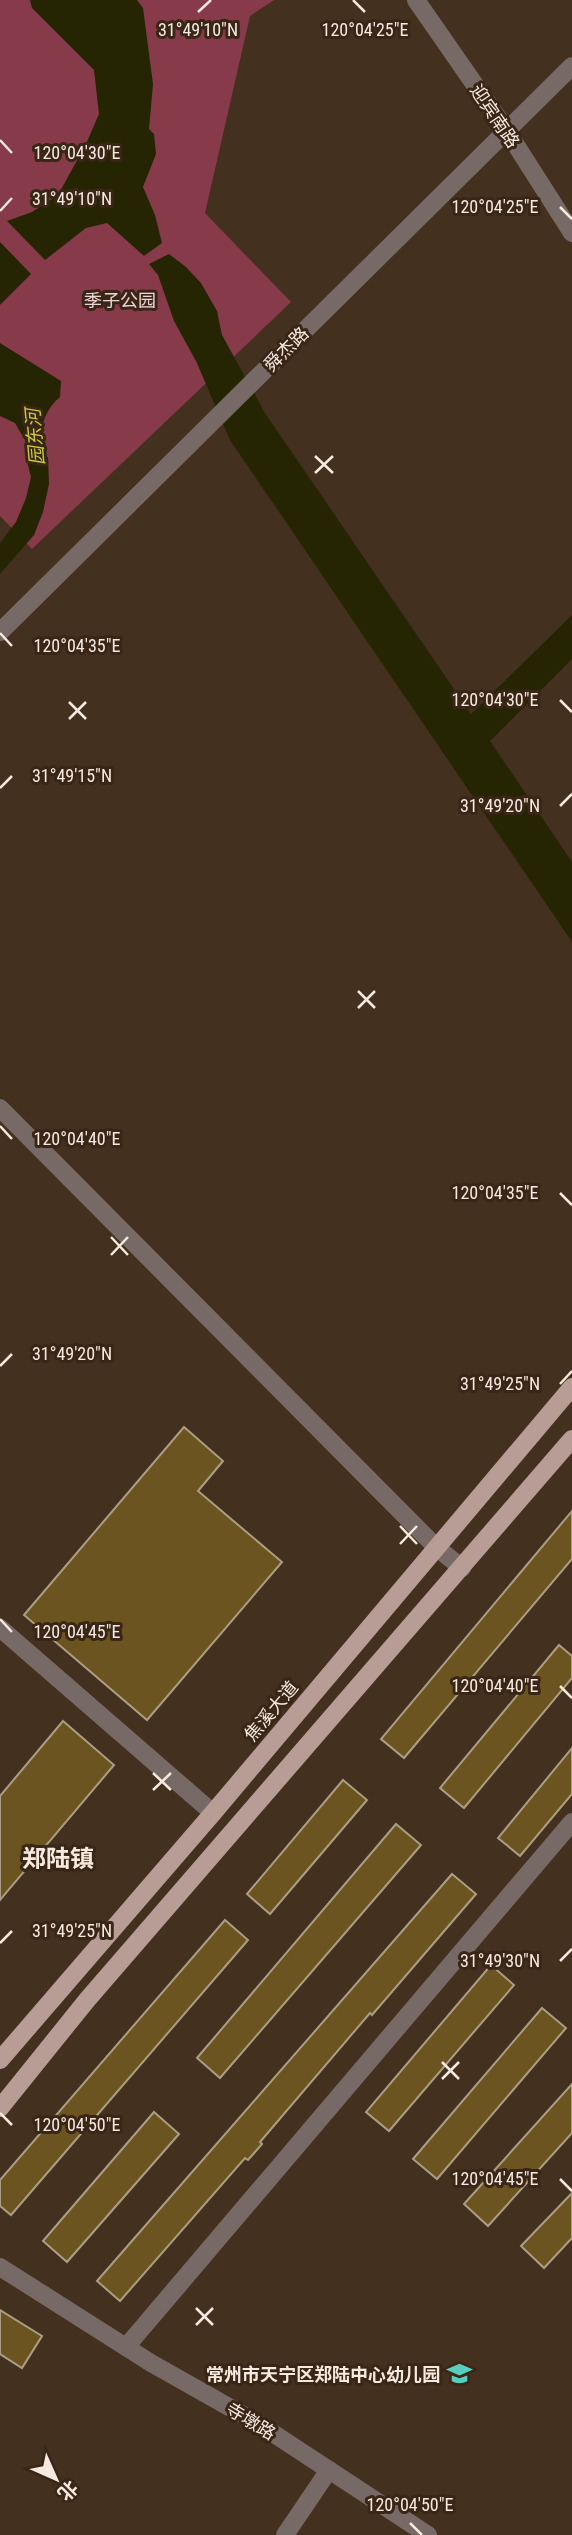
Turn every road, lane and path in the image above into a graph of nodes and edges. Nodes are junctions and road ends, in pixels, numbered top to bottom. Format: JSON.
{"nodes":[{"id":1,"x":416,"y":0,"type":"edge"},
{"id":2,"x":572,"y":66,"type":"edge"},
{"id":3,"x":507,"y":131,"type":"junction"},
{"id":4,"x":572,"y":233,"type":"edge"},
{"id":5,"x":0,"y":632,"type":"edge"},
{"id":6,"x":0,"y":1108,"type":"edge"},
{"id":7,"x":572,"y":1387,"type":"edge"},
{"id":8,"x":572,"y":1438,"type":"edge"},
{"id":9,"x":436,"y":1546,"type":"junction"},
{"id":10,"x":462,"y":1568,"type":"junction"},
{"id":11,"x":0,"y":1628,"type":"edge"},
{"id":12,"x":213,"y":1814,"type":"junction"},
{"id":13,"x":572,"y":1822,"type":"edge"},
{"id":14,"x":0,"y":2060,"type":"edge"},
{"id":15,"x":0,"y":2108,"type":"edge"},
{"id":16,"x":0,"y":2267,"type":"edge"},
{"id":17,"x":126,"y":2347,"type":"junction"},
{"id":18,"x":329,"y":2470,"type":"junction"},
{"id":19,"x":285,"y":2535,"type":"edge"},
{"id":20,"x":428,"y":2535,"type":"edge"}],
"edges":[{"from":1,"to":3,"type":"street","name":"迎宾南路"},
{"from":2,"to":3,"type":"street","name":"舜杰路"},
{"from":3,"to":4,"type":"street","name":"迎宾南路"},
{"from":3,"to":5,"type":"street","name":"舜杰路"},
{"from":6,"to":9,"type":"street"},
{"from":7,"to":9,"type":"main road","name":"焦溪大道"},
{"from":8,"to":10,"type":"main road"},
{"from":9,"to":10,"type":"street"},
{"from":9,"to":12,"type":"main road","name":"焦溪大道"},
{"from":10,"to":15,"type":"main road"},
{"from":11,"to":12,"type":"street"},
{"from":12,"to":14,"type":"main road","name":"焦溪大道"},
{"from":13,"to":17,"type":"street"},
{"from":16,"to":17,"type":"street","name":"寺墩路"},
{"from":17,"to":18,"type":"street","name":"寺墩路"},
{"from":18,"to":19,"type":"street"},
{"from":18,"to":20,"type":"street","name":"寺墩路"}]}
